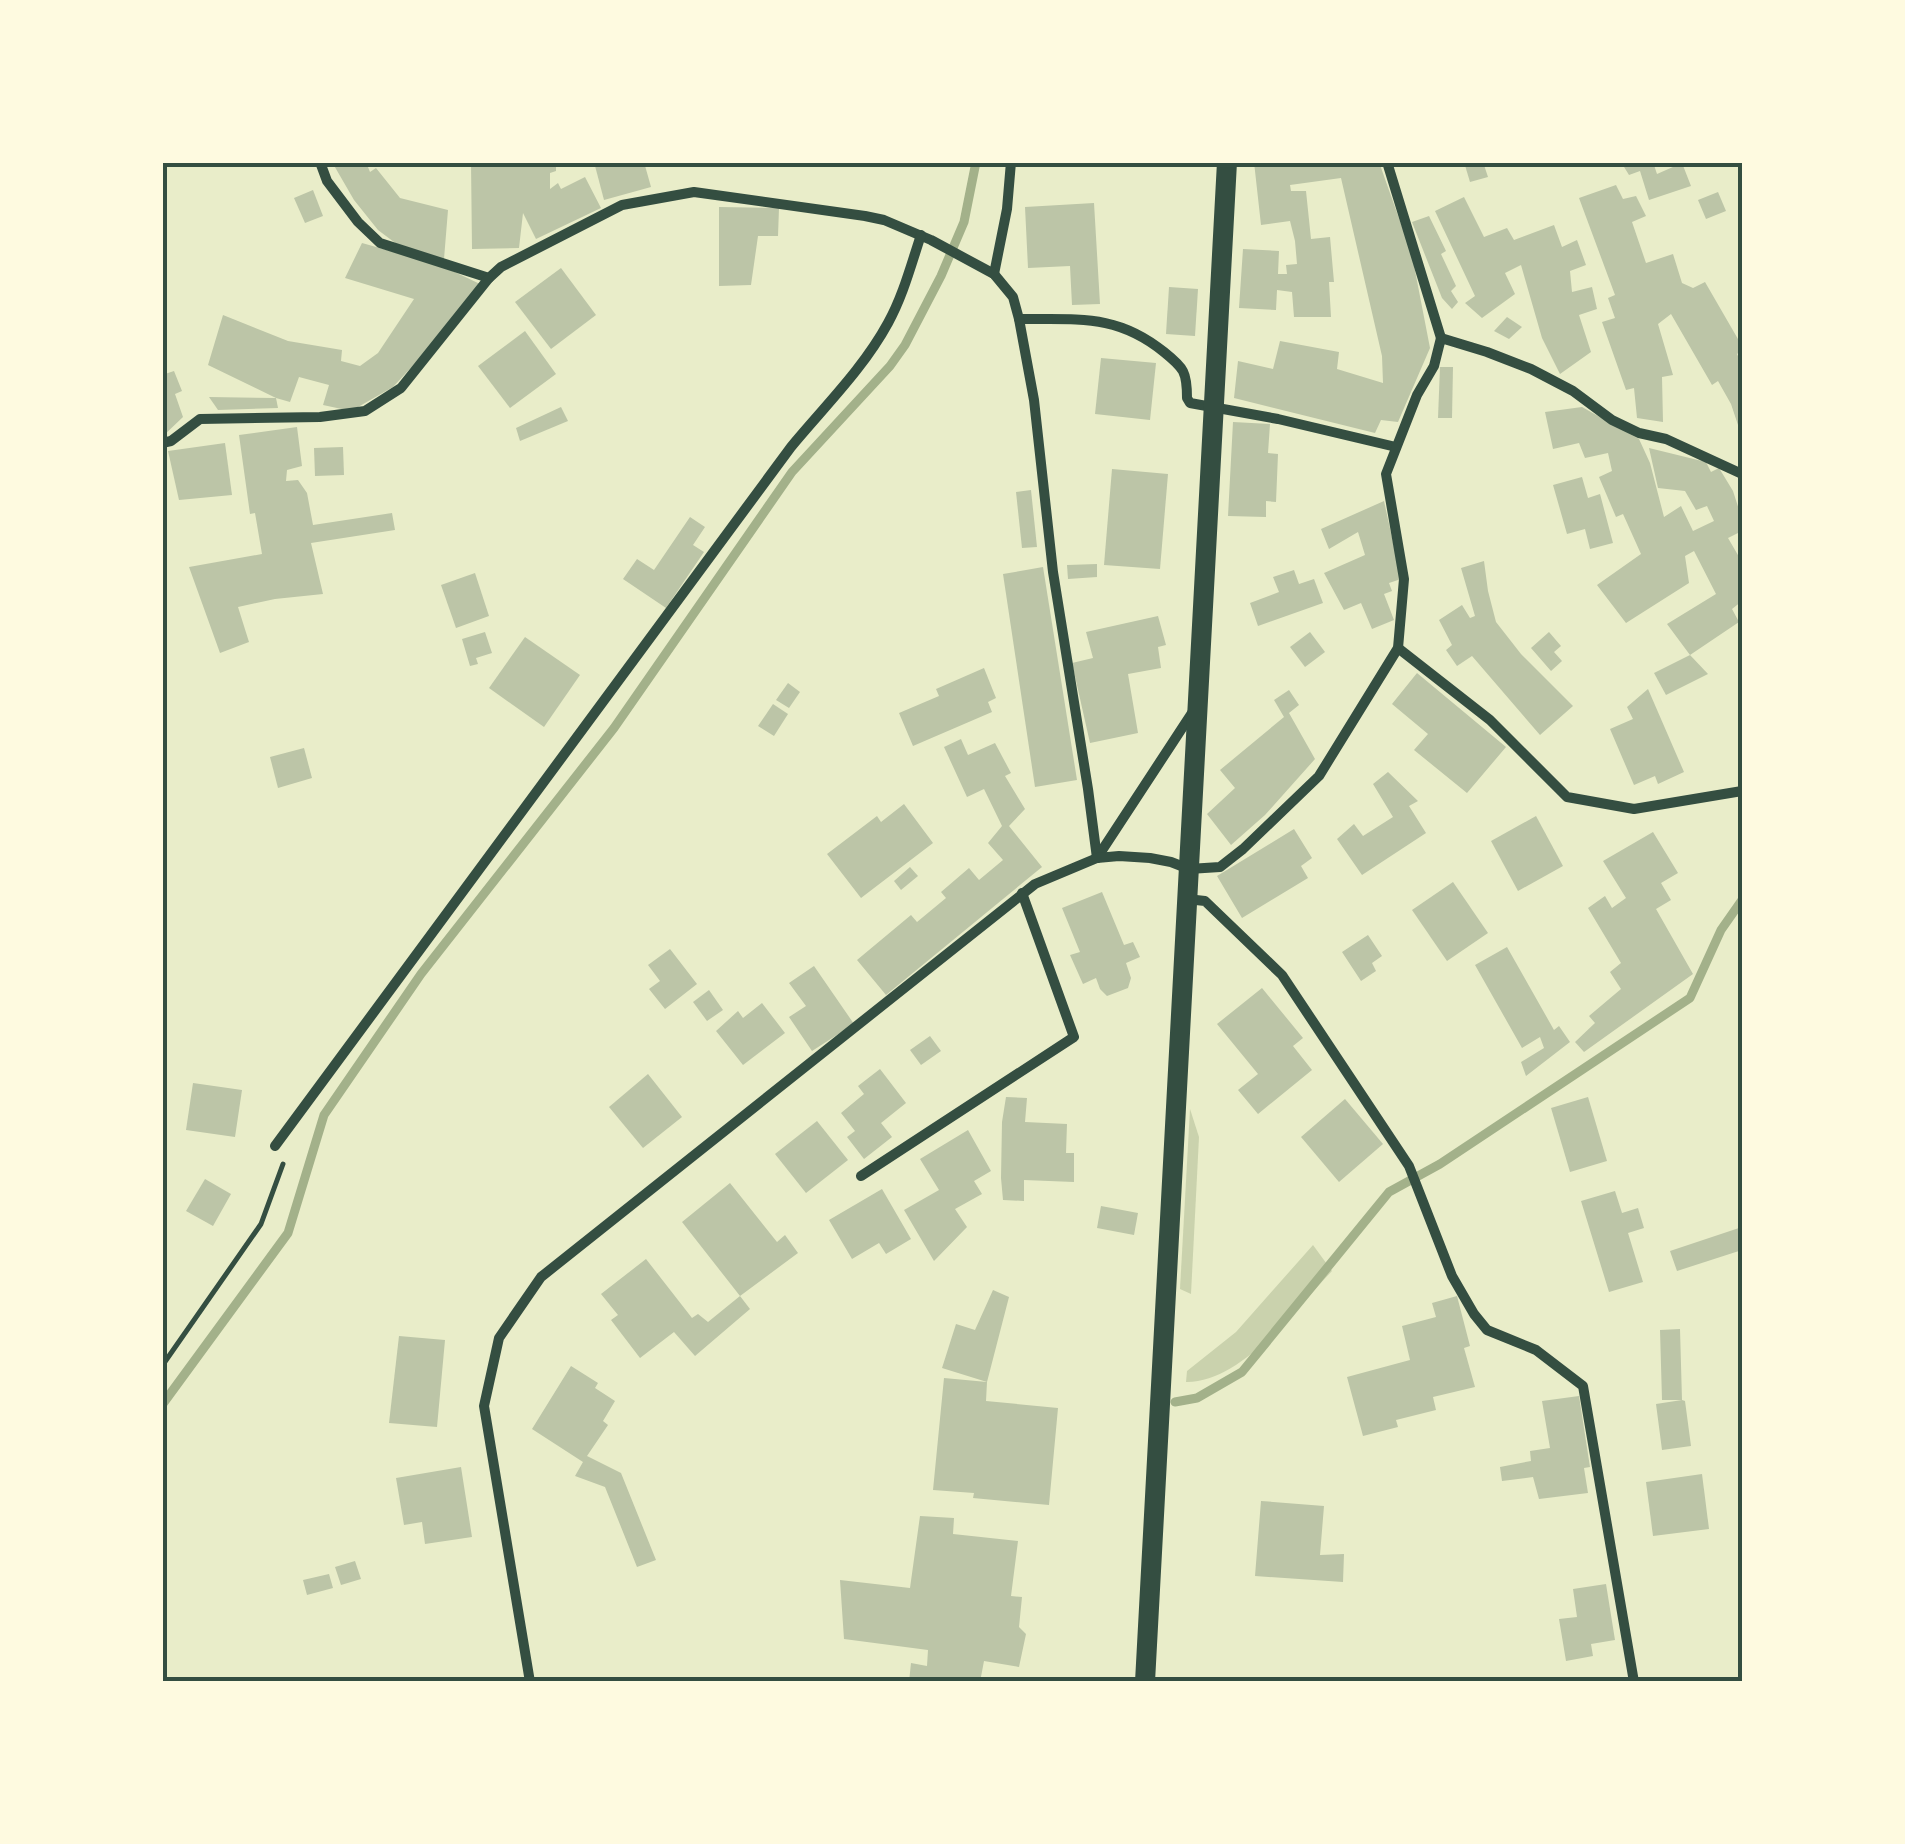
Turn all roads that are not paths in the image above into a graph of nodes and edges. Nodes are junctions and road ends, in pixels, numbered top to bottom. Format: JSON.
{"nodes":[{"id":1,"x":320,"y":162,"type":"edge"},
{"id":2,"x":1011,"y":162,"type":"edge"},
{"id":3,"x":1227,"y":162,"type":"edge"},
{"id":4,"x":1387,"y":162,"type":"edge"},
{"id":5,"x":926,"y":238,"type":"junction"},
{"id":6,"x":994,"y":274,"type":"junction"},
{"id":7,"x":490,"y":278,"type":"junction"},
{"id":8,"x":1019,"y":319,"type":"junction"},
{"id":9,"x":1441,"y":338,"type":"junction"},
{"id":10,"x":1214,"y":406,"type":"junction"},
{"id":11,"x":162,"y":443,"type":"edge"},
{"id":12,"x":1396,"y":447,"type":"junction"},
{"id":13,"x":1742,"y":474,"type":"edge"},
{"id":14,"x":1398,"y":648,"type":"junction"},
{"id":15,"x":1196,"y":707,"type":"junction"},
{"id":16,"x":1742,"y":791,"type":"edge"},
{"id":17,"x":1096,"y":858,"type":"junction"},
{"id":18,"x":1189,"y":869,"type":"junction"},
{"id":19,"x":1022,"y":893,"type":"junction"},
{"id":20,"x":1187,"y":899,"type":"junction"},
{"id":21,"x":275,"y":1146,"type":"road end"},
{"id":22,"x":861,"y":1176,"type":"dead end"},
{"id":23,"x":530,"y":1682,"type":"edge"},
{"id":24,"x":1145,"y":1682,"type":"edge"},
{"id":25,"x":1634,"y":1682,"type":"edge"}],
"edges":[{"from":1,"to":7,"type":"street"},
{"from":2,"to":6,"type":"street"},
{"from":3,"to":10,"type":"main road"},
{"from":4,"to":9,"type":"street"},
{"from":5,"to":6,"type":"street"},
{"from":5,"to":7,"type":"street"},
{"from":5,"to":21,"type":"street"},
{"from":6,"to":8,"type":"street"},
{"from":7,"to":11,"type":"street"},
{"from":8,"to":10,"type":"street"},
{"from":8,"to":17,"type":"street"},
{"from":9,"to":12,"type":"street"},
{"from":9,"to":13,"type":"street"},
{"from":10,"to":12,"type":"street"},
{"from":10,"to":15,"type":"main road"},
{"from":12,"to":14,"type":"street"},
{"from":14,"to":16,"type":"street"},
{"from":14,"to":18,"type":"street"},
{"from":15,"to":17,"type":"street"},
{"from":15,"to":18,"type":"main road"},
{"from":17,"to":18,"type":"street"},
{"from":17,"to":19,"type":"street"},
{"from":18,"to":20,"type":"main road"},
{"from":19,"to":22,"type":"street"},
{"from":19,"to":23,"type":"street"},
{"from":20,"to":24,"type":"main road"},
{"from":20,"to":25,"type":"street"}]}
